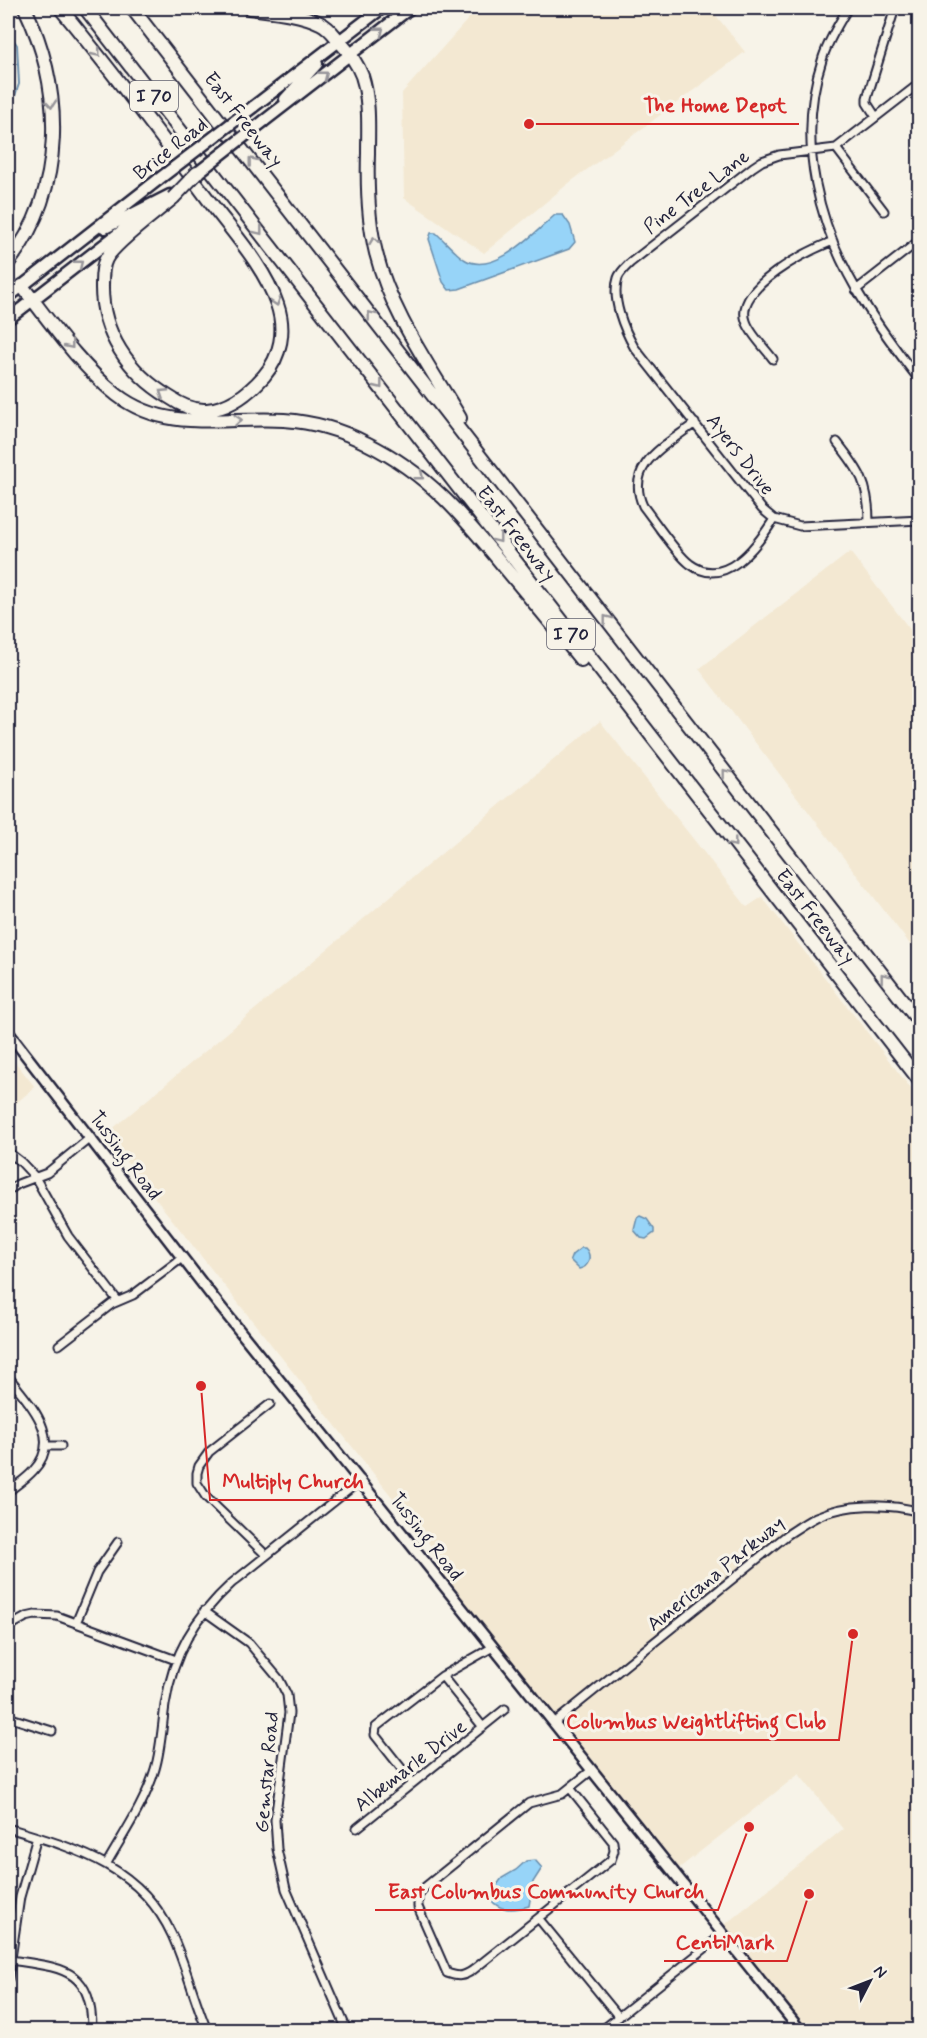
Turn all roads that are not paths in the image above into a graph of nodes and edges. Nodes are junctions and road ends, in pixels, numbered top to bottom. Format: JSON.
{"nodes":[{"id":1,"x":25,"y":8,"type":"edge"},
{"id":2,"x":60,"y":8,"type":"edge"},
{"id":3,"x":85,"y":8,"type":"edge"},
{"id":4,"x":132,"y":8,"type":"edge"},
{"id":5,"x":249,"y":8,"type":"edge"},
{"id":6,"x":382,"y":8,"type":"edge"},
{"id":7,"x":410,"y":8,"type":"edge"},
{"id":8,"x":848,"y":8,"type":"edge"},
{"id":9,"x":895,"y":8,"type":"edge"},
{"id":10,"x":339,"y":40,"type":"junction"},
{"id":11,"x":351,"y":54,"type":"junction"},
{"id":12,"x":920,"y":83,"type":"edge"},
{"id":13,"x":876,"y":117,"type":"junction"},
{"id":14,"x":264,"y":121,"type":"junction"},
{"id":15,"x":836,"y":148,"type":"junction"},
{"id":16,"x":810,"y":151,"type":"junction"},
{"id":17,"x":196,"y":173,"type":"joint"},
{"id":18,"x":171,"y":196,"type":"junction"},
{"id":19,"x":885,"y":211,"type":"dead end"},
{"id":20,"x":81,"y":240,"type":"junction"},
{"id":21,"x":920,"y":240,"type":"edge"},
{"id":22,"x":833,"y":241,"type":"junction"},
{"id":23,"x":8,"y":263,"type":"edge"},
{"id":24,"x":618,"y":282,"type":"joint"},
{"id":25,"x":22,"y":286,"type":"junction"},
{"id":26,"x":856,"y":290,"type":"junction"},
{"id":27,"x":8,"y":297,"type":"edge"},
{"id":28,"x":33,"y":300,"type":"junction"},
{"id":29,"x":8,"y":319,"type":"edge"},
{"id":30,"x":773,"y":359,"type":"dead end"},
{"id":31,"x":919,"y":379,"type":"edge"},
{"id":32,"x":695,"y":423,"type":"junction"},
{"id":33,"x":837,"y":442,"type":"dead end"},
{"id":34,"x":485,"y":461,"type":"junction"},
{"id":35,"x":774,"y":519,"type":"junction"},
{"id":36,"x":920,"y":520,"type":"edge"},
{"id":37,"x":869,"y":522,"type":"junction"},
{"id":38,"x":711,"y":815,"type":"junction"},
{"id":39,"x":920,"y":1023,"type":"edge"},
{"id":40,"x":8,"y":1032,"type":"edge"},
{"id":41,"x":920,"y":1081,"type":"edge"},
{"id":42,"x":90,"y":1138,"type":"junction"},
{"id":43,"x":8,"y":1152,"type":"edge"},
{"id":44,"x":35,"y":1177,"type":"junction"},
{"id":45,"x":8,"y":1191,"type":"edge"},
{"id":46,"x":182,"y":1258,"type":"junction"},
{"id":47,"x":118,"y":1301,"type":"junction"},
{"id":48,"x":59,"y":1345,"type":"dead end"},
{"id":49,"x":8,"y":1376,"type":"edge"},
{"id":50,"x":270,"y":1404,"type":"dead end"},
{"id":51,"x":45,"y":1446,"type":"junction"},
{"id":52,"x":61,"y":1446,"type":"dead end"},
{"id":53,"x":361,"y":1480,"type":"junction"},
{"id":54,"x":8,"y":1492,"type":"edge"},
{"id":55,"x":920,"y":1512,"type":"edge"},
{"id":56,"x":117,"y":1542,"type":"dead end"},
{"id":57,"x":266,"y":1555,"type":"junction"},
{"id":58,"x":204,"y":1611,"type":"junction"},
{"id":59,"x":76,"y":1623,"type":"junction"},
{"id":60,"x":8,"y":1626,"type":"edge"},
{"id":61,"x":493,"y":1647,"type":"junction"},
{"id":62,"x":176,"y":1660,"type":"junction"},
{"id":63,"x":442,"y":1676,"type":"junction"},
{"id":64,"x":506,"y":1709,"type":"dead end"},
{"id":65,"x":8,"y":1717,"type":"edge"},
{"id":66,"x":554,"y":1723,"type":"junction"},
{"id":67,"x":483,"y":1727,"type":"junction"},
{"id":68,"x":52,"y":1731,"type":"dead end"},
{"id":69,"x":592,"y":1770,"type":"junction"},
{"id":70,"x":413,"y":1783,"type":"junction"},
{"id":71,"x":570,"y":1788,"type":"junction"},
{"id":72,"x":8,"y":1828,"type":"edge"},
{"id":73,"x":357,"y":1828,"type":"dead end"},
{"id":74,"x":37,"y":1837,"type":"junction"},
{"id":75,"x":107,"y":1863,"type":"junction"},
{"id":76,"x":539,"y":1919,"type":"junction"},
{"id":77,"x":723,"y":1934,"type":"junction"},
{"id":78,"x":11,"y":1960,"type":"junction"},
{"id":79,"x":8,"y":1979,"type":"edge"},
{"id":80,"x":619,"y":2017,"type":"junction"},
{"id":81,"x":92,"y":2031,"type":"edge"},
{"id":82,"x":207,"y":2031,"type":"edge"},
{"id":83,"x":347,"y":2031,"type":"edge"},
{"id":84,"x":603,"y":2031,"type":"edge"},
{"id":85,"x":800,"y":2031,"type":"edge"}],
"edges":[{"from":1,"to":23,"type":"highway","one_way":true},
{"from":2,"to":18,"type":"highway","one_way":true},
{"from":3,"to":38,"type":"highway","name":"East Freeway","number":"I 70","one_way":true},
{"from":34,"to":4,"type":"highway","name":"East Freeway","number":"I 70","one_way":true},
{"from":5,"to":10,"type":"highway"},
{"from":6,"to":10,"type":"main road","name":"Brice Road"},
{"from":11,"to":7,"type":"main road","name":"Brice Road","one_way":true},
{"from":8,"to":16,"type":"street"},
{"from":9,"to":13,"type":"street"},
{"from":10,"to":11,"type":"highway"},
{"from":10,"to":14,"type":"main road","name":"Brice Road"},
{"from":10,"to":20,"type":"main road","name":"Brice Road","bridge":true},
{"from":14,"to":11,"type":"main road","name":"Brice Road","one_way":true},
{"from":34,"to":11,"type":"highway","one_way":true},
{"from":12,"to":13,"type":"street"},
{"from":13,"to":15,"type":"street"},
{"from":14,"to":17,"type":"main road","name":"Brice Road","bridge":true},
{"from":15,"to":16,"type":"street","name":"Pine Tree Lane"},
{"from":15,"to":19,"type":"street"},
{"from":16,"to":22,"type":"street"},
{"from":16,"to":24,"type":"street","name":"Pine Tree Lane"},
{"from":17,"to":18,"type":"highway","bridge":true},
{"from":18,"to":20,"type":"main road","name":"Brice Road"},
{"from":28,"to":18,"type":"main road","name":"Brice Road","one_way":true},
{"from":20,"to":25,"type":"main road","name":"Brice Road"},
{"from":21,"to":26,"type":"street"},
{"from":22,"to":26,"type":"street"},
{"from":22,"to":30,"type":"street"},
{"from":24,"to":32,"type":"street","name":"Ayers Drive"},
{"from":25,"to":27,"type":"main road","name":"Brice Road"},
{"from":25,"to":28,"type":"highway"},
{"from":26,"to":31,"type":"street"},
{"from":28,"to":29,"type":"main road","name":"Brice Road"},
{"from":28,"to":38,"type":"highway","one_way":true},
{"from":32,"to":35,"type":"street","name":"Ayers Drive"},
{"from":32,"to":35,"type":"street"},
{"from":33,"to":37,"type":"street"},
{"from":39,"to":34,"type":"highway","name":"East Freeway","number":"I 70","one_way":true},
{"from":35,"to":37,"type":"street","name":"Ayers Drive"},
{"from":36,"to":37,"type":"street","name":"Ayers Drive"},
{"from":38,"to":41,"type":"highway","name":"East Freeway","number":"I 70","one_way":true},
{"from":40,"to":42,"type":"main road","name":"Tussing Road"},
{"from":42,"to":44,"type":"street"},
{"from":42,"to":46,"type":"main road","name":"Tussing Road"},
{"from":43,"to":44,"type":"street"},
{"from":44,"to":45,"type":"street"},
{"from":44,"to":47,"type":"street"},
{"from":46,"to":47,"type":"street"},
{"from":46,"to":53,"type":"main road","name":"Tussing Road"},
{"from":47,"to":48,"type":"street"},
{"from":49,"to":51,"type":"street"},
{"from":50,"to":57,"type":"street"},
{"from":51,"to":52,"type":"street"},
{"from":51,"to":54,"type":"street"},
{"from":53,"to":57,"type":"street"},
{"from":53,"to":61,"type":"main road","name":"Tussing Road"},
{"from":55,"to":66,"type":"street","name":"Americana Parkway"},
{"from":56,"to":59,"type":"street"},
{"from":57,"to":58,"type":"street"},
{"from":58,"to":62,"type":"street"},
{"from":58,"to":83,"type":"street","name":"Gemstar Road"},
{"from":59,"to":60,"type":"street"},
{"from":59,"to":62,"type":"street"},
{"from":61,"to":63,"type":"street"},
{"from":61,"to":66,"type":"main road","name":"Tussing Road"},
{"from":62,"to":75,"type":"street"},
{"from":63,"to":67,"type":"street","name":"Albemarle Drive"},
{"from":63,"to":70,"type":"street"},
{"from":64,"to":67,"type":"street","name":"Albemarle Drive"},
{"from":65,"to":68,"type":"street"},
{"from":66,"to":69,"type":"main road","name":"Tussing Road"},
{"from":67,"to":70,"type":"street","name":"Albemarle Drive"},
{"from":69,"to":71,"type":"street"},
{"from":69,"to":77,"type":"main road","name":"Tussing Road"},
{"from":70,"to":73,"type":"street","name":"Albemarle Drive"},
{"from":71,"to":76,"type":"street"},
{"from":71,"to":76,"type":"street"},
{"from":72,"to":74,"type":"street"},
{"from":74,"to":75,"type":"street"},
{"from":74,"to":78,"type":"street"},
{"from":75,"to":82,"type":"street"},
{"from":76,"to":80,"type":"street"},
{"from":77,"to":80,"type":"street"},
{"from":77,"to":85,"type":"main road","name":"Tussing Road"},
{"from":78,"to":79,"type":"street"},
{"from":78,"to":81,"type":"street"},
{"from":80,"to":84,"type":"street"}]}
